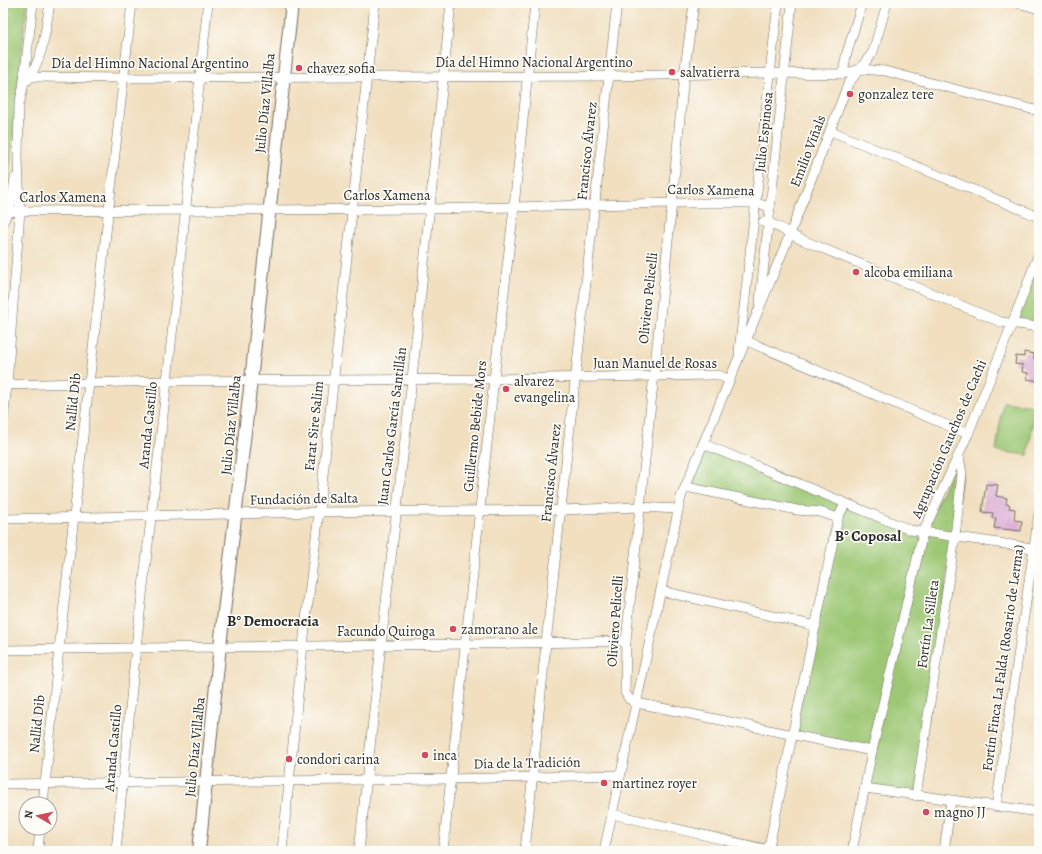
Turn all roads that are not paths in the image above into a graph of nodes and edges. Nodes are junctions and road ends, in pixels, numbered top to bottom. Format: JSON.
{"nodes":[{"id":1,"x":33,"y":3,"type":"edge"},
{"id":2,"x":50,"y":3,"type":"edge"},
{"id":3,"x":132,"y":3,"type":"edge"},
{"id":4,"x":208,"y":3,"type":"edge"},
{"id":5,"x":292,"y":3,"type":"edge"},
{"id":6,"x":375,"y":3,"type":"edge"},
{"id":7,"x":451,"y":3,"type":"edge"},
{"id":8,"x":535,"y":3,"type":"edge"},
{"id":9,"x":617,"y":3,"type":"edge"},
{"id":10,"x":694,"y":3,"type":"edge"},
{"id":11,"x":778,"y":3,"type":"edge"},
{"id":12,"x":792,"y":3,"type":"edge"},
{"id":13,"x":862,"y":3,"type":"edge"},
{"id":14,"x":887,"y":3,"type":"edge"},
{"id":15,"x":1018,"y":3,"type":"edge"},
{"id":16,"x":1039,"y":9,"type":"edge"},
{"id":17,"x":860,"y":69,"type":"junction"},
{"id":18,"x":769,"y":72,"type":"junction"},
{"id":19,"x":784,"y":73,"type":"junction"},
{"id":20,"x":684,"y":74,"type":"junction"},
{"id":21,"x":843,"y":74,"type":"junction"},
{"id":22,"x":28,"y":75,"type":"junction"},
{"id":23,"x":367,"y":76,"type":"junction"},
{"id":24,"x":527,"y":76,"type":"junction"},
{"id":25,"x":609,"y":76,"type":"junction"},
{"id":26,"x":283,"y":77,"type":"junction"},
{"id":27,"x":443,"y":77,"type":"junction"},
{"id":28,"x":123,"y":78,"type":"junction"},
{"id":29,"x":199,"y":78,"type":"junction"},
{"id":30,"x":1039,"y":111,"type":"edge"},
{"id":31,"x":831,"y":131,"type":"junction"},
{"id":32,"x":18,"y":159,"type":"junction"},
{"id":33,"x":672,"y":203,"type":"junction"},
{"id":34,"x":756,"y":203,"type":"junction"},
{"id":35,"x":595,"y":204,"type":"junction"},
{"id":36,"x":514,"y":207,"type":"junction"},
{"id":37,"x":770,"y":207,"type":"junction"},
{"id":38,"x":269,"y":209,"type":"junction"},
{"id":39,"x":353,"y":209,"type":"junction"},
{"id":40,"x":430,"y":209,"type":"junction"},
{"id":41,"x":20,"y":210,"type":"junction"},
{"id":42,"x":108,"y":210,"type":"junction"},
{"id":43,"x":186,"y":210,"type":"junction"},
{"id":44,"x":6,"y":212,"type":"edge"},
{"id":45,"x":1039,"y":217,"type":"edge"},
{"id":46,"x":754,"y":221,"type":"junction"},
{"id":47,"x":3,"y":222,"type":"edge"},
{"id":48,"x":768,"y":222,"type":"junction"},
{"id":49,"x":790,"y":234,"type":"junction"},
{"id":50,"x":1039,"y":253,"type":"edge"},
{"id":51,"x":758,"y":312,"type":"junction"},
{"id":52,"x":1012,"y":324,"type":"junction"},
{"id":53,"x":1039,"y":327,"type":"edge"},
{"id":54,"x":747,"y":341,"type":"junction"},
{"id":55,"x":738,"y":363,"type":"junction"},
{"id":56,"x":654,"y":375,"type":"junction"},
{"id":57,"x":412,"y":378,"type":"junction"},
{"id":58,"x":576,"y":378,"type":"junction"},
{"id":59,"x":333,"y":379,"type":"junction"},
{"id":60,"x":494,"y":379,"type":"junction"},
{"id":61,"x":730,"y":380,"type":"junction"},
{"id":62,"x":167,"y":381,"type":"junction"},
{"id":63,"x":251,"y":381,"type":"junction"},
{"id":64,"x":89,"y":383,"type":"junction"},
{"id":65,"x":5,"y":385,"type":"edge"},
{"id":66,"x":3,"y":421,"type":"edge"},
{"id":67,"x":968,"y":434,"type":"junction"},
{"id":68,"x":704,"y":444,"type":"junction"},
{"id":69,"x":959,"y":456,"type":"junction"},
{"id":70,"x":686,"y":487,"type":"junction"},
{"id":71,"x":845,"y":504,"type":"junction"},
{"id":72,"x":639,"y":508,"type":"junction"},
{"id":73,"x":678,"y":509,"type":"junction"},
{"id":74,"x":480,"y":510,"type":"junction"},
{"id":75,"x":561,"y":510,"type":"junction"},
{"id":76,"x":319,"y":512,"type":"junction"},
{"id":77,"x":396,"y":512,"type":"junction"},
{"id":78,"x":1039,"y":512,"type":"edge"},
{"id":79,"x":236,"y":515,"type":"junction"},
{"id":80,"x":152,"y":516,"type":"junction"},
{"id":81,"x":74,"y":517,"type":"junction"},
{"id":82,"x":838,"y":518,"type":"junction"},
{"id":83,"x":3,"y":519,"type":"edge"},
{"id":84,"x":923,"y":533,"type":"junction"},
{"id":85,"x":955,"y":536,"type":"junction"},
{"id":86,"x":1036,"y":549,"type":"edge"},
{"id":87,"x":662,"y":591,"type":"junction"},
{"id":88,"x":816,"y":626,"type":"junction"},
{"id":89,"x":626,"y":641,"type":"junction"},
{"id":90,"x":546,"y":643,"type":"junction"},
{"id":91,"x":466,"y":644,"type":"junction"},
{"id":92,"x":303,"y":645,"type":"junction"},
{"id":93,"x":381,"y":645,"type":"junction"},
{"id":94,"x":220,"y":646,"type":"junction"},
{"id":95,"x":136,"y":647,"type":"junction"},
{"id":96,"x":59,"y":649,"type":"junction"},
{"id":97,"x":3,"y":650,"type":"edge"},
{"id":98,"x":637,"y":703,"type":"junction"},
{"id":99,"x":794,"y":735,"type":"junction"},
{"id":100,"x":872,"y":751,"type":"junction"},
{"id":101,"x":620,"y":775,"type":"junction"},
{"id":102,"x":531,"y":778,"type":"junction"},
{"id":103,"x":367,"y":779,"type":"junction"},
{"id":104,"x":450,"y":779,"type":"junction"},
{"id":105,"x":206,"y":781,"type":"junction"},
{"id":106,"x":290,"y":781,"type":"junction"},
{"id":107,"x":124,"y":782,"type":"junction"},
{"id":108,"x":3,"y":784,"type":"edge"},
{"id":109,"x":45,"y":784,"type":"junction"},
{"id":110,"x":865,"y":788,"type":"junction"},
{"id":111,"x":44,"y":796,"type":"edge"},
{"id":112,"x":916,"y":796,"type":"junction"},
{"id":113,"x":951,"y":801,"type":"junction"},
{"id":114,"x":996,"y":807,"type":"junction"},
{"id":115,"x":1039,"y":812,"type":"edge"},
{"id":116,"x":612,"y":814,"type":"junction"},
{"id":117,"x":39,"y":836,"type":"edge"},
{"id":118,"x":769,"y":850,"type":"edge"},
{"id":119,"x":38,"y":851,"type":"edge"},
{"id":120,"x":116,"y":851,"type":"edge"},
{"id":121,"x":199,"y":851,"type":"edge"},
{"id":122,"x":282,"y":851,"type":"edge"},
{"id":123,"x":359,"y":851,"type":"edge"},
{"id":124,"x":443,"y":851,"type":"edge"},
{"id":125,"x":525,"y":851,"type":"edge"},
{"id":126,"x":604,"y":851,"type":"edge"},
{"id":127,"x":852,"y":851,"type":"edge"},
{"id":128,"x":944,"y":851,"type":"edge"}],
"edges":[{"from":1,"to":22,"type":"street"},
{"from":2,"to":22,"type":"street"},
{"from":3,"to":28,"type":"street","name":"Nallid Dib"},
{"from":4,"to":29,"type":"street","name":"Aranda Castillo"},
{"from":5,"to":26,"type":"street","name":"Julio Díaz Villalba"},
{"from":6,"to":23,"type":"street","name":"Farat Sire Salim"},
{"from":7,"to":27,"type":"street","name":"Juan Carlos García Santillán"},
{"from":8,"to":24,"type":"street","name":"Guillermo Bebide Mors"},
{"from":9,"to":25,"type":"street","name":"Francisco Álvarez"},
{"from":10,"to":20,"type":"street","name":"Oliviero Pelicelli"},
{"from":11,"to":18,"type":"street"},
{"from":12,"to":19,"type":"street","name":"Julio Espinosa"},
{"from":13,"to":21,"type":"street"},
{"from":14,"to":17,"type":"street","name":"Emilio Viñals"},
{"from":15,"to":16,"type":"street"},
{"from":17,"to":21,"type":"street","name":"Día del Himno Nacional Argentino"},
{"from":17,"to":30,"type":"street","name":"Día del Himno Nacional Argentino"},
{"from":17,"to":31,"type":"street","name":"Emilio Viñals"},
{"from":18,"to":19,"type":"street","name":"Día del Himno Nacional Argentino"},
{"from":18,"to":20,"type":"street","name":"Día del Himno Nacional Argentino"},
{"from":18,"to":34,"type":"street"},
{"from":19,"to":21,"type":"street","name":"Día del Himno Nacional Argentino"},
{"from":19,"to":37,"type":"street","name":"Julio Espinosa"},
{"from":20,"to":25,"type":"street","name":"Día del Himno Nacional Argentino"},
{"from":20,"to":33,"type":"street","name":"Oliviero Pelicelli"},
{"from":22,"to":28,"type":"street","name":"Día del Himno Nacional Argentino"},
{"from":22,"to":32,"type":"street"},
{"from":23,"to":26,"type":"street","name":"Día del Himno Nacional Argentino"},
{"from":23,"to":27,"type":"street","name":"Día del Himno Nacional Argentino"},
{"from":23,"to":39,"type":"street","name":"Farat Sire Salim"},
{"from":24,"to":25,"type":"street","name":"Día del Himno Nacional Argentino"},
{"from":24,"to":27,"type":"street","name":"Día del Himno Nacional Argentino"},
{"from":24,"to":36,"type":"street","name":"Guillermo Bebide Mors"},
{"from":25,"to":35,"type":"street","name":"Francisco Álvarez"},
{"from":26,"to":29,"type":"street","name":"Día del Himno Nacional Argentino"},
{"from":26,"to":38,"type":"street","name":"Julio Díaz Villalba"},
{"from":27,"to":40,"type":"street","name":"Juan Carlos García Santillán"},
{"from":28,"to":29,"type":"street","name":"Día del Himno Nacional Argentino"},
{"from":28,"to":42,"type":"street","name":"Nallid Dib"},
{"from":29,"to":43,"type":"street","name":"Aranda Castillo"},
{"from":31,"to":45,"type":"street"},
{"from":31,"to":49,"type":"street","name":"Emilio Viñals"},
{"from":32,"to":41,"type":"street"},
{"from":32,"to":44,"type":"street"},
{"from":33,"to":34,"type":"street","name":"Carlos Xamena"},
{"from":33,"to":35,"type":"street","name":"Carlos Xamena"},
{"from":33,"to":56,"type":"street","name":"Oliviero Pelicelli"},
{"from":34,"to":37,"type":"street","name":"Carlos Xamena"},
{"from":34,"to":46,"type":"street"},
{"from":35,"to":36,"type":"street","name":"Carlos Xamena"},
{"from":35,"to":58,"type":"street","name":"Francisco Álvarez"},
{"from":36,"to":40,"type":"street","name":"Carlos Xamena"},
{"from":36,"to":60,"type":"street","name":"Guillermo Bebide Mors"},
{"from":37,"to":48,"type":"street","name":"Julio Espinosa"},
{"from":38,"to":39,"type":"street","name":"Carlos Xamena"},
{"from":38,"to":43,"type":"street","name":"Carlos Xamena"},
{"from":38,"to":63,"type":"street","name":"Julio Díaz Villalba"},
{"from":39,"to":40,"type":"street","name":"Carlos Xamena"},
{"from":39,"to":59,"type":"street","name":"Farat Sire Salim"},
{"from":40,"to":57,"type":"street","name":"Juan Carlos García Santillán"},
{"from":41,"to":42,"type":"street","name":"Carlos Xamena"},
{"from":41,"to":44,"type":"street","name":"Carlos Xamena"},
{"from":41,"to":65,"type":"street"},
{"from":42,"to":43,"type":"street","name":"Carlos Xamena"},
{"from":42,"to":64,"type":"street","name":"Nallid Dib"},
{"from":43,"to":62,"type":"street","name":"Aranda Castillo"},
{"from":44,"to":47,"type":"street"},
{"from":46,"to":48,"type":"street"},
{"from":46,"to":55,"type":"street"},
{"from":48,"to":49,"type":"street"},
{"from":48,"to":51,"type":"street","name":"Julio Espinosa"},
{"from":49,"to":51,"type":"street","name":"Emilio Viñals"},
{"from":49,"to":52,"type":"street"},
{"from":50,"to":52,"type":"street","name":"Agrupación Gauchos de Cachi"},
{"from":51,"to":54,"type":"street"},
{"from":52,"to":53,"type":"street"},
{"from":52,"to":67,"type":"street","name":"Agrupación Gauchos de Cachi"},
{"from":54,"to":55,"type":"street"},
{"from":54,"to":67,"type":"street"},
{"from":55,"to":61,"type":"street"},
{"from":56,"to":58,"type":"street","name":"Juan Manuel de Rosas"},
{"from":56,"to":61,"type":"street","name":"Juan Manuel de Rosas"},
{"from":56,"to":72,"type":"street","name":"Oliviero Pelicelli"},
{"from":57,"to":59,"type":"street","name":"Juan Manuel de Rosas"},
{"from":57,"to":60,"type":"street","name":"Juan Manuel de Rosas"},
{"from":57,"to":77,"type":"street","name":"Juan Carlos García Santillán"},
{"from":58,"to":60,"type":"street","name":"Juan Manuel de Rosas"},
{"from":58,"to":75,"type":"street","name":"Francisco Álvarez"},
{"from":59,"to":63,"type":"street","name":"Juan Manuel de Rosas"},
{"from":59,"to":76,"type":"street","name":"Farat Sire Salim"},
{"from":60,"to":74,"type":"street","name":"Guillermo Bebide Mors"},
{"from":61,"to":68,"type":"street"},
{"from":62,"to":63,"type":"street","name":"Juan Manuel de Rosas"},
{"from":62,"to":64,"type":"street","name":"Juan Manuel de Rosas"},
{"from":62,"to":80,"type":"street","name":"Aranda Castillo"},
{"from":63,"to":79,"type":"street","name":"Julio Díaz Villalba"},
{"from":64,"to":65,"type":"street","name":"Juan Manuel de Rosas"},
{"from":64,"to":81,"type":"street","name":"Nallid Dib"},
{"from":65,"to":66,"type":"street"},
{"from":67,"to":69,"type":"street","name":"Agrupación Gauchos de Cachi"},
{"from":68,"to":70,"type":"street"},
{"from":68,"to":71,"type":"street"},
{"from":69,"to":84,"type":"street","name":"Agrupación Gauchos de Cachi"},
{"from":69,"to":85,"type":"street","name":"Fortín La Silleta"},
{"from":70,"to":73,"type":"street"},
{"from":70,"to":82,"type":"street"},
{"from":71,"to":82,"type":"street"},
{"from":71,"to":84,"type":"street"},
{"from":72,"to":73,"type":"street","name":"Fundación de Salta"},
{"from":72,"to":75,"type":"street","name":"Fundación de Salta"},
{"from":72,"to":89,"type":"street","name":"Oliviero Pelicelli"},
{"from":73,"to":87,"type":"street"},
{"from":74,"to":75,"type":"street","name":"Fundación de Salta"},
{"from":74,"to":77,"type":"street","name":"Fundación de Salta"},
{"from":74,"to":91,"type":"street","name":"Guillermo Bebide Mors"},
{"from":75,"to":90,"type":"street","name":"Francisco Álvarez"},
{"from":76,"to":77,"type":"street","name":"Fundación de Salta"},
{"from":76,"to":79,"type":"street","name":"Fundación de Salta"},
{"from":76,"to":92,"type":"street","name":"Farat Sire Salim"},
{"from":77,"to":93,"type":"street","name":"Juan Carlos García Santillán"},
{"from":78,"to":86,"type":"street","name":"Fortín Finca La Falda (Rosario de Lerma)"},
{"from":79,"to":80,"type":"street","name":"Fundación de Salta"},
{"from":79,"to":94,"type":"street","name":"Julio Díaz Villalba"},
{"from":80,"to":81,"type":"street","name":"Fundación de Salta"},
{"from":80,"to":95,"type":"street","name":"Aranda Castillo"},
{"from":81,"to":83,"type":"street","name":"Fundación de Salta"},
{"from":81,"to":96,"type":"street","name":"Nallid Dib"},
{"from":82,"to":88,"type":"street"},
{"from":84,"to":85,"type":"street"},
{"from":84,"to":100,"type":"street","name":"Agrupación Gauchos de Cachi"},
{"from":85,"to":86,"type":"street"},
{"from":85,"to":112,"type":"street","name":"Fortín La Silleta"},
{"from":86,"to":114,"type":"street","name":"Fortín Finca La Falda (Rosario de Lerma)"},
{"from":87,"to":88,"type":"street"},
{"from":87,"to":98,"type":"street"},
{"from":88,"to":99,"type":"street"},
{"from":89,"to":90,"type":"street","name":"Facundo Quiroga"},
{"from":89,"to":98,"type":"street","name":"Oliviero Pelicelli"},
{"from":90,"to":91,"type":"street","name":"Facundo Quiroga"},
{"from":90,"to":102,"type":"street","name":"Francisco Álvarez"},
{"from":91,"to":93,"type":"street","name":"Facundo Quiroga"},
{"from":91,"to":104,"type":"street","name":"Guillermo Bebide Mors"},
{"from":92,"to":93,"type":"street","name":"Facundo Quiroga"},
{"from":92,"to":94,"type":"street","name":"Facundo Quiroga"},
{"from":92,"to":106,"type":"street","name":"Farat Sire Salim"},
{"from":93,"to":103,"type":"street","name":"Juan Carlos García Santillán"},
{"from":94,"to":95,"type":"street","name":"Facundo Quiroga"},
{"from":94,"to":105,"type":"street","name":"Julio Díaz Villalba"},
{"from":95,"to":96,"type":"street","name":"Facundo Quiroga"},
{"from":95,"to":107,"type":"street","name":"Aranda Castillo"},
{"from":96,"to":97,"type":"street","name":"Facundo Quiroga"},
{"from":96,"to":109,"type":"street","name":"Nallid Dib"},
{"from":98,"to":99,"type":"street"},
{"from":98,"to":101,"type":"street"},
{"from":99,"to":100,"type":"street"},
{"from":99,"to":118,"type":"street"},
{"from":100,"to":110,"type":"street","name":"Agrupación Gauchos de Cachi"},
{"from":101,"to":102,"type":"street","name":"Día de la Tradición"},
{"from":101,"to":116,"type":"street"},
{"from":102,"to":104,"type":"street","name":"Día de la Tradición"},
{"from":102,"to":125,"type":"street","name":"Francisco Álvarez"},
{"from":103,"to":104,"type":"street","name":"Día de la Tradición"},
{"from":103,"to":106,"type":"street","name":"Día de la Tradición"},
{"from":103,"to":123,"type":"street","name":"Juan Carlos García Santillán"},
{"from":104,"to":124,"type":"street","name":"Guillermo Bebide Mors"},
{"from":105,"to":106,"type":"street","name":"Día de la Tradición"},
{"from":105,"to":107,"type":"street","name":"Día de la Tradición"},
{"from":105,"to":121,"type":"street","name":"Julio Díaz Villalba"},
{"from":106,"to":122,"type":"street","name":"Farat Sire Salim"},
{"from":107,"to":109,"type":"street","name":"Día de la Tradición"},
{"from":107,"to":120,"type":"street","name":"Aranda Castillo"},
{"from":108,"to":109,"type":"street","name":"Día de la Tradición"},
{"from":109,"to":111,"type":"street","name":"Nallid Dib"},
{"from":110,"to":112,"type":"street"},
{"from":110,"to":127,"type":"street","name":"Agrupación Gauchos de Cachi"},
{"from":112,"to":113,"type":"street"},
{"from":113,"to":114,"type":"street"},
{"from":113,"to":128,"type":"street"},
{"from":114,"to":115,"type":"street"},
{"from":116,"to":118,"type":"street"},
{"from":116,"to":126,"type":"street"},
{"from":117,"to":119,"type":"street"}]}
